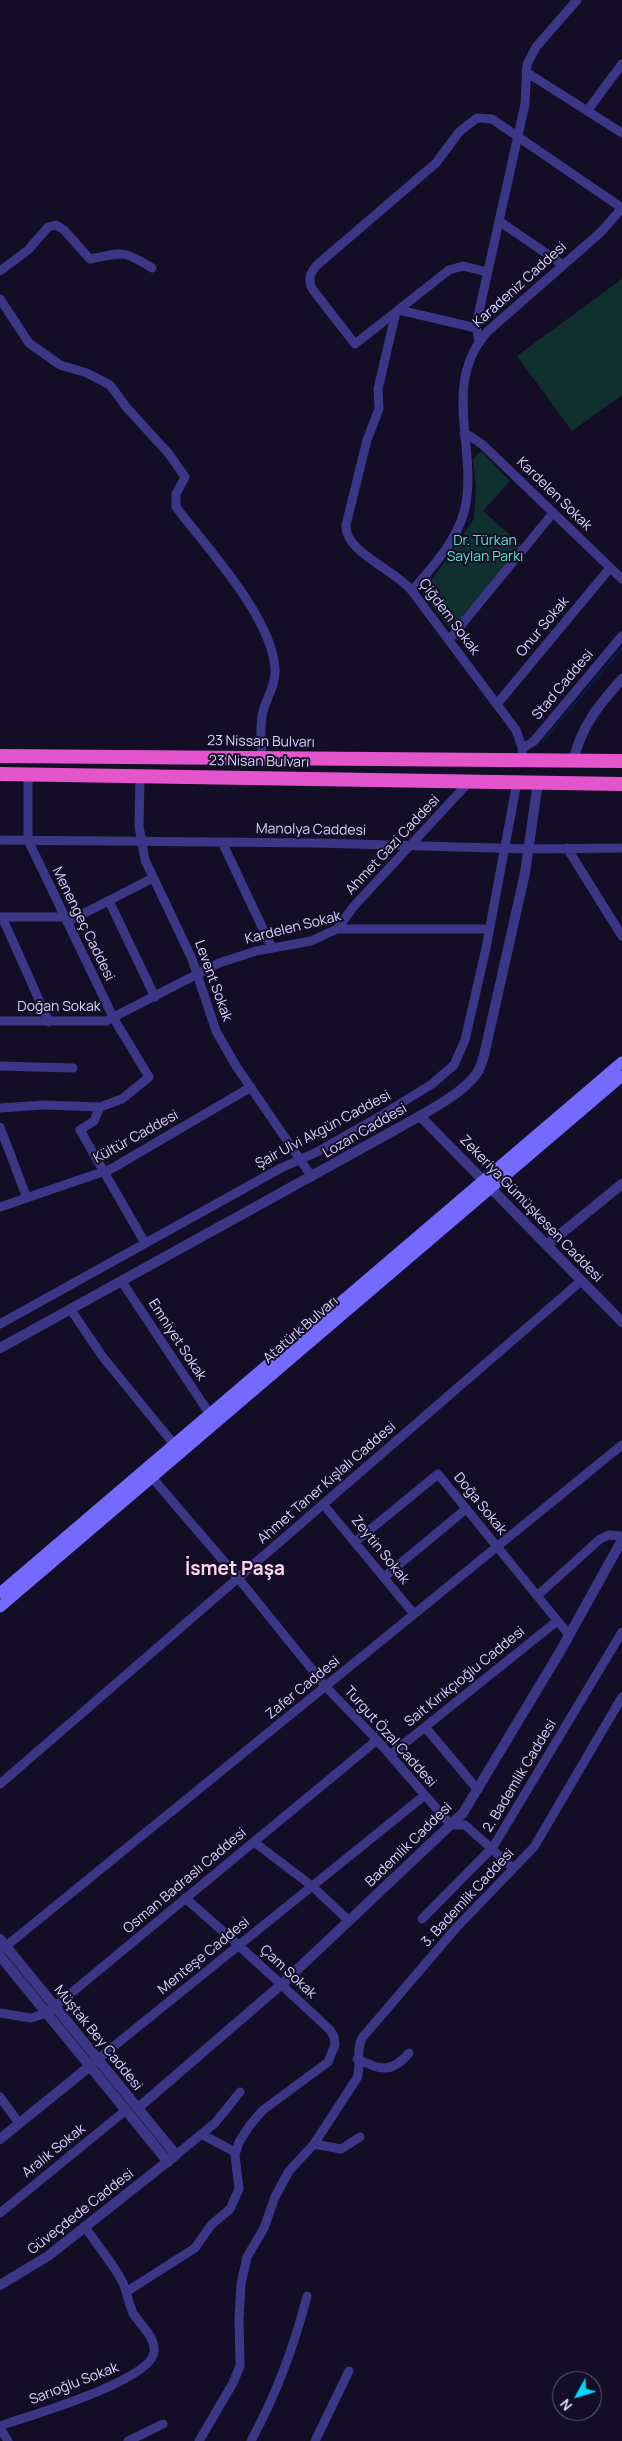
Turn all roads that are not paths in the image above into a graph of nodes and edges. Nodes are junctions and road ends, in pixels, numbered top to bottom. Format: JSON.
{"nodes":[{"id":1,"x":577,"y":0,"type":"edge"},
{"id":2,"x":622,"y":64,"type":"edge"},
{"id":3,"x":526,"y":72,"type":"junction"},
{"id":4,"x":587,"y":111,"type":"junction"},
{"id":5,"x":622,"y":133,"type":"edge"},
{"id":6,"x":517,"y":136,"type":"junction"},
{"id":7,"x":622,"y":208,"type":"edge"},
{"id":8,"x":499,"y":220,"type":"junction"},
{"id":9,"x":563,"y":265,"type":"junction"},
{"id":10,"x":152,"y":268,"type":"dead end"},
{"id":11,"x":0,"y":271,"type":"edge"},
{"id":12,"x":487,"y":272,"type":"junction"},
{"id":13,"x":0,"y":298,"type":"edge"},
{"id":14,"x":397,"y":311,"type":"junction"},
{"id":15,"x":476,"y":328,"type":"junction"},
{"id":16,"x":479,"y":342,"type":"junction"},
{"id":17,"x":464,"y":434,"type":"junction"},
{"id":18,"x":553,"y":513,"type":"junction"},
{"id":19,"x":610,"y":568,"type":"junction"},
{"id":20,"x":622,"y":579,"type":"edge"},
{"id":21,"x":412,"y":591,"type":"junction"},
{"id":22,"x":622,"y":636,"type":"edge"},
{"id":23,"x":449,"y":640,"type":"junction"},
{"id":24,"x":622,"y":679,"type":"edge"},
{"id":25,"x":497,"y":704,"type":"junction"},
{"id":26,"x":522,"y":755,"type":"junction"},
{"id":27,"x":0,"y":756,"type":"edge"},
{"id":28,"x":262,"y":758,"type":"junction"},
{"id":29,"x":573,"y":761,"type":"junction"},
{"id":30,"x":622,"y":761,"type":"edge"},
{"id":31,"x":0,"y":774,"type":"edge"},
{"id":32,"x":28,"y":774,"type":"junction"},
{"id":33,"x":140,"y":776,"type":"junction"},
{"id":34,"x":470,"y":781,"type":"junction"},
{"id":35,"x":517,"y":782,"type":"junction"},
{"id":36,"x":538,"y":782,"type":"junction"},
{"id":37,"x":622,"y":784,"type":"edge"},
{"id":38,"x":0,"y":840,"type":"edge"},
{"id":39,"x":28,"y":840,"type":"junction"},
{"id":40,"x":140,"y":842,"type":"junction"},
{"id":41,"x":222,"y":842,"type":"junction"},
{"id":42,"x":412,"y":846,"type":"junction"},
{"id":43,"x":504,"y":848,"type":"junction"},
{"id":44,"x":567,"y":848,"type":"junction"},
{"id":45,"x":622,"y":848,"type":"edge"},
{"id":46,"x":529,"y":849,"type":"junction"},
{"id":47,"x":153,"y":878,"type":"junction"},
{"id":48,"x":109,"y":901,"type":"junction"},
{"id":49,"x":1,"y":916,"type":"edge"},
{"id":50,"x":66,"y":919,"type":"junction"},
{"id":51,"x":338,"y":929,"type":"junction"},
{"id":52,"x":489,"y":929,"type":"junction"},
{"id":53,"x":622,"y":936,"type":"edge"},
{"id":54,"x":272,"y":948,"type":"junction"},
{"id":55,"x":197,"y":974,"type":"junction"},
{"id":56,"x":154,"y":997,"type":"junction"},
{"id":57,"x":114,"y":1018,"type":"junction"},
{"id":58,"x":0,"y":1020,"type":"edge"},
{"id":59,"x":49,"y":1022,"type":"junction"},
{"id":60,"x":622,"y":1062,"type":"edge"},
{"id":61,"x":0,"y":1066,"type":"edge"},
{"id":62,"x":73,"y":1068,"type":"dead end"},
{"id":63,"x":622,"y":1076,"type":"edge"},
{"id":64,"x":251,"y":1087,"type":"junction"},
{"id":65,"x":100,"y":1106,"type":"junction"},
{"id":66,"x":0,"y":1108,"type":"edge"},
{"id":67,"x":420,"y":1116,"type":"junction"},
{"id":68,"x":0,"y":1127,"type":"edge"},
{"id":69,"x":300,"y":1159,"type":"junction"},
{"id":70,"x":102,"y":1172,"type":"junction"},
{"id":71,"x":312,"y":1177,"type":"junction"},
{"id":72,"x":486,"y":1184,"type":"junction"},
{"id":73,"x":622,"y":1184,"type":"edge"},
{"id":74,"x":27,"y":1198,"type":"junction"},
{"id":75,"x":0,"y":1207,"type":"edge"},
{"id":76,"x":145,"y":1243,"type":"junction"},
{"id":77,"x":547,"y":1245,"type":"junction"},
{"id":78,"x":582,"y":1281,"type":"junction"},
{"id":79,"x":122,"y":1282,"type":"junction"},
{"id":80,"x":71,"y":1310,"type":"junction"},
{"id":81,"x":622,"y":1322,"type":"edge"},
{"id":82,"x":0,"y":1324,"type":"edge"},
{"id":83,"x":0,"y":1348,"type":"edge"},
{"id":84,"x":209,"y":1413,"type":"junction"},
{"id":85,"x":622,"y":1446,"type":"edge"},
{"id":86,"x":177,"y":1448,"type":"junction"},
{"id":87,"x":148,"y":1472,"type":"junction"},
{"id":88,"x":324,"y":1504,"type":"junction"},
{"id":89,"x":466,"y":1509,"type":"junction"},
{"id":90,"x":622,"y":1536,"type":"edge"},
{"id":91,"x":622,"y":1540,"type":"edge"},
{"id":92,"x":355,"y":1542,"type":"junction"},
{"id":93,"x":497,"y":1547,"type":"junction"},
{"id":94,"x":384,"y":1577,"type":"junction"},
{"id":95,"x":238,"y":1578,"type":"junction"},
{"id":96,"x":0,"y":1593,"type":"edge"},
{"id":97,"x":537,"y":1596,"type":"junction"},
{"id":98,"x":0,"y":1607,"type":"edge"},
{"id":99,"x":414,"y":1614,"type":"junction"},
{"id":100,"x":558,"y":1621,"type":"junction"},
{"id":101,"x":622,"y":1632,"type":"edge"},
{"id":102,"x":569,"y":1635,"type":"junction"},
{"id":103,"x":327,"y":1688,"type":"junction"},
{"id":104,"x":622,"y":1698,"type":"edge"},
{"id":105,"x":426,"y":1727,"type":"junction"},
{"id":106,"x":378,"y":1740,"type":"junction"},
{"id":107,"x":390,"y":1755,"type":"junction"},
{"id":108,"x":0,"y":1784,"type":"edge"},
{"id":109,"x":478,"y":1790,"type":"junction"},
{"id":110,"x":425,"y":1795,"type":"junction"},
{"id":111,"x":451,"y":1825,"type":"junction"},
{"id":112,"x":254,"y":1842,"type":"junction"},
{"id":113,"x":492,"y":1849,"type":"junction"},
{"id":114,"x":513,"y":1868,"type":"junction"},
{"id":115,"x":312,"y":1886,"type":"junction"},
{"id":116,"x":186,"y":1898,"type":"junction"},
{"id":117,"x":422,"y":1919,"type":"dead end"},
{"id":118,"x":349,"y":1921,"type":"junction"},
{"id":119,"x":2,"y":1945,"type":"edge"},
{"id":120,"x":240,"y":1945,"type":"junction"},
{"id":121,"x":0,"y":1956,"type":"edge"},
{"id":122,"x":280,"y":1986,"type":"junction"},
{"id":123,"x":51,"y":2010,"type":"junction"},
{"id":124,"x":0,"y":2012,"type":"edge"},
{"id":125,"x":409,"y":2053,"type":"dead end"},
{"id":126,"x":357,"y":2059,"type":"junction"},
{"id":127,"x":94,"y":2063,"type":"junction"},
{"id":128,"x":240,"y":2092,"type":"dead end"},
{"id":129,"x":0,"y":2097,"type":"edge"},
{"id":130,"x":138,"y":2108,"type":"junction"},
{"id":131,"x":126,"y":2110,"type":"junction"},
{"id":132,"x":19,"y":2123,"type":"junction"},
{"id":133,"x":200,"y":2134,"type":"junction"},
{"id":134,"x":360,"y":2137,"type":"dead end"},
{"id":135,"x":0,"y":2138,"type":"edge"},
{"id":136,"x":314,"y":2144,"type":"junction"},
{"id":137,"x":235,"y":2152,"type":"junction"},
{"id":138,"x":172,"y":2158,"type":"junction"},
{"id":139,"x":0,"y":2213,"type":"edge"},
{"id":140,"x":85,"y":2227,"type":"junction"},
{"id":141,"x":0,"y":2285,"type":"edge"},
{"id":142,"x":126,"y":2292,"type":"junction"},
{"id":143,"x":307,"y":2296,"type":"dead end"},
{"id":144,"x":349,"y":2371,"type":"dead end"},
{"id":145,"x":163,"y":2424,"type":"dead end"},
{"id":146,"x":0,"y":2427,"type":"edge"},
{"id":147,"x":8,"y":2441,"type":"edge"},
{"id":148,"x":128,"y":2441,"type":"edge"},
{"id":149,"x":199,"y":2441,"type":"edge"},
{"id":150,"x":251,"y":2441,"type":"edge"},
{"id":151,"x":315,"y":2441,"type":"edge"}],
"edges":[{"from":1,"to":3,"type":"street"},
{"from":2,"to":4,"type":"street"},
{"from":3,"to":4,"type":"street"},
{"from":3,"to":6,"type":"street"},
{"from":4,"to":5,"type":"street"},
{"from":6,"to":7,"type":"street"},
{"from":6,"to":8,"type":"street"},
{"from":6,"to":14,"type":"street"},
{"from":7,"to":9,"type":"street","name":"Karadeniz Caddesi"},
{"from":8,"to":9,"type":"street"},
{"from":8,"to":12,"type":"street"},
{"from":9,"to":16,"type":"street","name":"Karadeniz Caddesi"},
{"from":10,"to":11,"type":"street"},
{"from":12,"to":14,"type":"street"},
{"from":12,"to":15,"type":"street"},
{"from":13,"to":28,"type":"street"},
{"from":14,"to":15,"type":"street"},
{"from":14,"to":21,"type":"street","name":"Çiğdem Sokak"},
{"from":15,"to":16,"type":"street"},
{"from":16,"to":17,"type":"street","name":"Karadeniz Caddesi"},
{"from":17,"to":18,"type":"street","name":"Kardelen Sokak"},
{"from":17,"to":21,"type":"street","name":"Karadeniz Caddesi"},
{"from":18,"to":19,"type":"street","name":"Kardelen Sokak"},
{"from":18,"to":23,"type":"street"},
{"from":19,"to":20,"type":"street","name":"Kardelen Sokak"},
{"from":19,"to":25,"type":"street","name":"Onur Sokak"},
{"from":21,"to":23,"type":"street","name":"Çiğdem Sokak"},
{"from":22,"to":26,"type":"street","name":"Stad Caddesi"},
{"from":23,"to":25,"type":"street","name":"Çiğdem Sokak"},
{"from":24,"to":29,"type":"street"},
{"from":25,"to":26,"type":"street","name":"Çiğdem Sokak"},
{"from":26,"to":28,"type":"highway","name":"23 Nissan Bulvarı"},
{"from":26,"to":29,"type":"highway","name":"23 Nissan Bulvarı"},
{"from":27,"to":28,"type":"highway","name":"23 Nissan Bulvarı"},
{"from":29,"to":30,"type":"highway","name":"23 Nissan Bulvarı"},
{"from":31,"to":32,"type":"highway","name":"23 Nisan Bulvarı"},
{"from":32,"to":33,"type":"highway","name":"23 Nisan Bulvarı"},
{"from":32,"to":39,"type":"street","name":"Menengeç Caddesi"},
{"from":33,"to":34,"type":"highway","name":"23 Nisan Bulvarı"},
{"from":33,"to":40,"type":"street","name":"Levent Sokak"},
{"from":34,"to":35,"type":"highway","name":"23 Nisan Bulvarı"},
{"from":34,"to":42,"type":"street","name":"Ahmet Gazi Caddesi"},
{"from":35,"to":36,"type":"highway","name":"23 Nisan Bulvarı"},
{"from":35,"to":43,"type":"street","name":"Şair Ulvi Akgün Caddesi"},
{"from":36,"to":37,"type":"highway","name":"23 Nisan Bulvarı"},
{"from":36,"to":46,"type":"street","name":"Lozan Caddesi"},
{"from":38,"to":39,"type":"street","name":"Manolya Caddesi"},
{"from":39,"to":40,"type":"street","name":"Manolya Caddesi"},
{"from":39,"to":50,"type":"street","name":"Menengeç Caddesi"},
{"from":40,"to":41,"type":"street","name":"Manolya Caddesi"},
{"from":40,"to":47,"type":"street","name":"Levent Sokak"},
{"from":41,"to":42,"type":"street","name":"Manolya Caddesi"},
{"from":41,"to":54,"type":"street"},
{"from":42,"to":43,"type":"street","name":"Manolya Caddesi"},
{"from":42,"to":51,"type":"street","name":"Ahmet Gazi Caddesi"},
{"from":43,"to":46,"type":"street","name":"Manolya Caddesi"},
{"from":43,"to":52,"type":"street","name":"Şair Ulvi Akgün Caddesi"},
{"from":44,"to":45,"type":"street","name":"Manolya Caddesi"},
{"from":44,"to":46,"type":"street","name":"Manolya Caddesi"},
{"from":44,"to":53,"type":"street"},
{"from":46,"to":67,"type":"street","name":"Lozan Caddesi"},
{"from":47,"to":48,"type":"street"},
{"from":47,"to":55,"type":"street","name":"Levent Sokak"},
{"from":48,"to":50,"type":"street"},
{"from":48,"to":56,"type":"street"},
{"from":49,"to":50,"type":"street"},
{"from":49,"to":59,"type":"street"},
{"from":50,"to":57,"type":"street","name":"Menengeç Caddesi"},
{"from":51,"to":52,"type":"street","name":"Kardelen Sokak"},
{"from":51,"to":54,"type":"street","name":"Kardelen Sokak"},
{"from":52,"to":69,"type":"street","name":"Şair Ulvi Akgün Caddesi"},
{"from":54,"to":55,"type":"street","name":"Kardelen Sokak"},
{"from":55,"to":56,"type":"street","name":"Doğan Sokak"},
{"from":55,"to":64,"type":"street","name":"Levent Sokak"},
{"from":56,"to":57,"type":"street","name":"Doğan Sokak"},
{"from":57,"to":59,"type":"street","name":"Doğan Sokak"},
{"from":57,"to":65,"type":"street","name":"Menengeç Caddesi"},
{"from":58,"to":59,"type":"street","name":"Doğan Sokak"},
{"from":60,"to":72,"type":"main road","name":"Atatürk Bulvarı"},
{"from":61,"to":62,"type":"street"},
{"from":63,"to":72,"type":"main road","name":"Atatürk Bulvarı"},
{"from":64,"to":69,"type":"street","name":"Levent Sokak"},
{"from":64,"to":70,"type":"street","name":"Kültür Caddesi"},
{"from":65,"to":66,"type":"street"},
{"from":65,"to":70,"type":"street"},
{"from":67,"to":71,"type":"street","name":"Lozan Caddesi"},
{"from":67,"to":72,"type":"street","name":"Zekeriya Gümüşkesen Caddesi"},
{"from":68,"to":74,"type":"street"},
{"from":69,"to":71,"type":"street","name":"Levent Sokak"},
{"from":69,"to":76,"type":"street","name":"Şair Ulvi Akgün Caddesi"},
{"from":70,"to":74,"type":"street","name":"Kültür Caddesi"},
{"from":70,"to":76,"type":"street"},
{"from":71,"to":79,"type":"street","name":"Lozan Caddesi"},
{"from":72,"to":77,"type":"street","name":"Zekeriya Gümüşkesen Caddesi"},
{"from":72,"to":84,"type":"main road","name":"Atatürk Bulvarı"},
{"from":72,"to":86,"type":"main road","name":"Atatürk Bulvarı"},
{"from":73,"to":77,"type":"street"},
{"from":74,"to":75,"type":"street","name":"Kültür Caddesi"},
{"from":76,"to":82,"type":"street","name":"Şair Ulvi Akgün Caddesi"},
{"from":77,"to":78,"type":"street","name":"Zekeriya Gümüşkesen Caddesi"},
{"from":78,"to":81,"type":"street","name":"Zekeriya Gümüşkesen Caddesi"},
{"from":78,"to":88,"type":"street","name":"Ahmet Taner Kışlalı Caddesi"},
{"from":79,"to":80,"type":"street","name":"Lozan Caddesi"},
{"from":79,"to":84,"type":"street","name":"Emniyet Sokak"},
{"from":80,"to":83,"type":"street","name":"Lozan Caddesi"},
{"from":80,"to":86,"type":"street"},
{"from":84,"to":86,"type":"main road","name":"Atatürk Bulvarı"},
{"from":85,"to":93,"type":"street","name":"Zafer Caddesi"},
{"from":86,"to":87,"type":"main road","name":"Atatürk Bulvarı"},
{"from":87,"to":95,"type":"street","name":"Turgut Özal Caddesi"},
{"from":87,"to":96,"type":"main road","name":"Atatürk Bulvarı"},
{"from":87,"to":98,"type":"main road","name":"Atatürk Bulvarı"},
{"from":88,"to":92,"type":"street","name":"Zeytin Sokak"},
{"from":88,"to":95,"type":"street","name":"Ahmet Taner Kışlalı Caddesi"},
{"from":89,"to":92,"type":"street","name":"Doğa Sokak"},
{"from":89,"to":93,"type":"street","name":"Doğa Sokak"},
{"from":89,"to":94,"type":"street"},
{"from":90,"to":97,"type":"street"},
{"from":91,"to":102,"type":"street","name":"Bademlik Caddesi"},
{"from":92,"to":94,"type":"street","name":"Zeytin Sokak"},
{"from":93,"to":97,"type":"street","name":"Doğa Sokak"},
{"from":93,"to":99,"type":"street","name":"Zafer Caddesi"},
{"from":94,"to":99,"type":"street","name":"Zeytin Sokak"},
{"from":95,"to":103,"type":"street","name":"Turgut Özal Caddesi"},
{"from":95,"to":108,"type":"street","name":"Ahmet Taner Kışlalı Caddesi"},
{"from":97,"to":100,"type":"street","name":"Doğa Sokak"},
{"from":99,"to":103,"type":"street","name":"Zafer Caddesi"},
{"from":100,"to":102,"type":"street","name":"Doğa Sokak"},
{"from":100,"to":105,"type":"street","name":"Sait Kırıkçıoğlu Caddesi"},
{"from":101,"to":113,"type":"street","name":"2. Bademlik Caddesi"},
{"from":102,"to":109,"type":"street","name":"Bademlik Caddesi"},
{"from":103,"to":106,"type":"street","name":"Turgut Özal Caddesi"},
{"from":103,"to":119,"type":"street","name":"Zafer Caddesi"},
{"from":104,"to":114,"type":"street","name":"3. Bademlik Caddesi"},
{"from":105,"to":107,"type":"street","name":"Sait Kırıkçıoğlu Caddesi"},
{"from":105,"to":109,"type":"street"},
{"from":106,"to":107,"type":"street","name":"Turgut Özal Caddesi"},
{"from":106,"to":112,"type":"street","name":"Osman Badraslı Caddesi"},
{"from":107,"to":110,"type":"street","name":"Turgut Özal Caddesi"},
{"from":109,"to":111,"type":"street","name":"Bademlik Caddesi"},
{"from":110,"to":111,"type":"street","name":"Turgut Özal Caddesi"},
{"from":110,"to":115,"type":"street","name":"Menteşe Caddesi"},
{"from":111,"to":113,"type":"street"},
{"from":111,"to":118,"type":"street","name":"Bademlik Caddesi"},
{"from":112,"to":115,"type":"street"},
{"from":112,"to":116,"type":"street","name":"Osman Badraslı Caddesi"},
{"from":113,"to":114,"type":"street"},
{"from":113,"to":117,"type":"street","name":"2. Bademlik Caddesi"},
{"from":114,"to":126,"type":"street","name":"3. Bademlik Caddesi"},
{"from":115,"to":118,"type":"street"},
{"from":115,"to":120,"type":"street","name":"Menteşe Caddesi"},
{"from":116,"to":120,"type":"street","name":"Çam Sokak"},
{"from":116,"to":123,"type":"street","name":"Osman Badraslı Caddesi"},
{"from":118,"to":122,"type":"street","name":"Bademlik Caddesi"},
{"from":119,"to":123,"type":"street","name":"Müştak Bey Caddesi"},
{"from":120,"to":122,"type":"street","name":"Çam Sokak"},
{"from":120,"to":127,"type":"street","name":"Menteşe Caddesi"},
{"from":121,"to":123,"type":"street","name":"Müştak Bey Caddesi"},
{"from":122,"to":130,"type":"street","name":"Bademlik Caddesi"},
{"from":122,"to":137,"type":"street","name":"Çam Sokak"},
{"from":123,"to":124,"type":"street"},
{"from":123,"to":127,"type":"street","name":"Müştak Bey Caddesi"},
{"from":125,"to":126,"type":"street"},
{"from":126,"to":136,"type":"street","name":"3. Bademlik Caddesi"},
{"from":127,"to":130,"type":"street","name":"Müştak Bey Caddesi"},
{"from":127,"to":131,"type":"street","name":"Müştak Bey Caddesi"},
{"from":127,"to":132,"type":"street","name":"Menteşe Caddesi"},
{"from":128,"to":133,"type":"street"},
{"from":129,"to":132,"type":"street"},
{"from":130,"to":138,"type":"street","name":"Müştak Bey Caddesi"},
{"from":131,"to":138,"type":"street","name":"Müştak Bey Caddesi"},
{"from":131,"to":139,"type":"street","name":"Aralık Sokak"},
{"from":132,"to":135,"type":"street","name":"Menteşe Caddesi"},
{"from":133,"to":137,"type":"street"},
{"from":133,"to":138,"type":"street"},
{"from":134,"to":136,"type":"street"},
{"from":136,"to":149,"type":"street","name":"3. Bademlik Caddesi"},
{"from":137,"to":142,"type":"street"},
{"from":138,"to":140,"type":"street","name":"Güveçdede Caddesi"},
{"from":140,"to":141,"type":"street","name":"Güveçdede Caddesi"},
{"from":140,"to":142,"type":"street","name":"Sarıoğlu Sokak"},
{"from":142,"to":146,"type":"street","name":"Sarıoğlu Sokak"},
{"from":143,"to":150,"type":"street"},
{"from":144,"to":151,"type":"street"},
{"from":145,"to":148,"type":"street"},
{"from":146,"to":147,"type":"street"}]}
